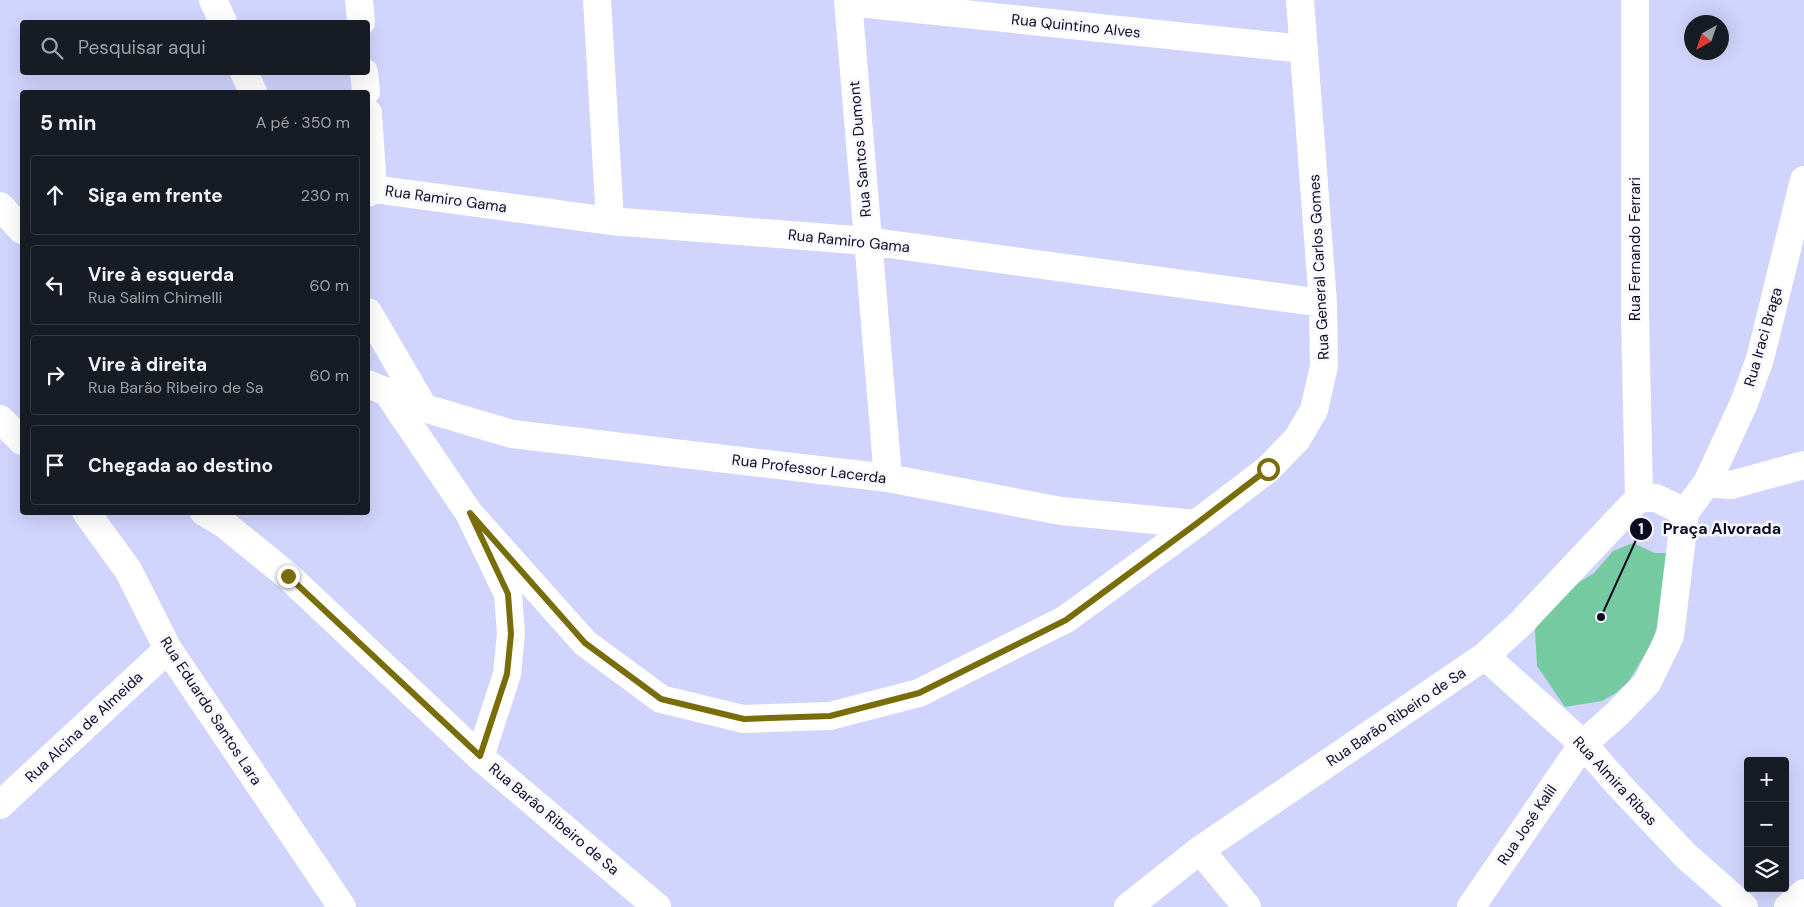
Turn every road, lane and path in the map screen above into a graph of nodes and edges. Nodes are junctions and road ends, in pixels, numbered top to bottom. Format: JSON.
{"nodes":[{"id":1,"x":213,"y":0,"type":"edge"},
{"id":2,"x":359,"y":0,"type":"edge"},
{"id":3,"x":597,"y":0,"type":"edge"},
{"id":4,"x":1300,"y":0,"type":"edge"},
{"id":5,"x":1635,"y":0,"type":"edge"},
{"id":6,"x":848,"y":1,"type":"edge"},
{"id":7,"x":222,"y":20,"type":"edge"},
{"id":8,"x":361,"y":20,"type":"edge"},
{"id":9,"x":1304,"y":49,"type":"junction"},
{"id":10,"x":245,"y":75,"type":"edge"},
{"id":11,"x":364,"y":75,"type":"edge"},
{"id":12,"x":252,"y":90,"type":"edge"},
{"id":13,"x":366,"y":90,"type":"edge"},
{"id":14,"x":1804,"y":180,"type":"edge"},
{"id":15,"x":370,"y":191,"type":"edge"},
{"id":16,"x":0,"y":206,"type":"edge"},
{"id":17,"x":610,"y":221,"type":"junction"},
{"id":18,"x":20,"y":228,"type":"edge"},
{"id":19,"x":868,"y":242,"type":"junction"},
{"id":20,"x":1323,"y":303,"type":"junction"},
{"id":21,"x":370,"y":315,"type":"edge"},
{"id":22,"x":377,"y":388,"type":"edge"},
{"id":23,"x":424,"y":408,"type":"junction"},
{"id":24,"x":1804,"y":465,"type":"edge"},
{"id":25,"x":888,"y":478,"type":"junction"},
{"id":26,"x":1707,"y":483,"type":"junction"},
{"id":27,"x":1639,"y":498,"type":"junction"},
{"id":28,"x":1685,"y":512,"type":"junction"},
{"id":29,"x":470,"y":513,"type":"junction"},
{"id":30,"x":88,"y":515,"type":"edge"},
{"id":31,"x":209,"y":515,"type":"edge"},
{"id":32,"x":1196,"y":524,"type":"junction"},
{"id":33,"x":168,"y":649,"type":"junction"},
{"id":34,"x":1485,"y":656,"type":"junction"},
{"id":35,"x":1583,"y":744,"type":"junction"},
{"id":36,"x":480,"y":756,"type":"junction"},
{"id":37,"x":0,"y":805,"type":"edge"},
{"id":38,"x":1200,"y":850,"type":"junction"},
{"id":39,"x":1804,"y":893,"type":"edge"},
{"id":40,"x":342,"y":907,"type":"edge"},
{"id":41,"x":657,"y":907,"type":"edge"},
{"id":42,"x":1128,"y":907,"type":"edge"},
{"id":43,"x":1247,"y":907,"type":"edge"},
{"id":44,"x":1471,"y":907,"type":"edge"},
{"id":45,"x":1744,"y":907,"type":"edge"},
{"id":46,"x":1788,"y":907,"type":"edge"}],
"edges":[{"from":1,"to":7,"type":"street"},
{"from":2,"to":8,"type":"street"},
{"from":3,"to":17,"type":"street"},
{"from":4,"to":9,"type":"street","name":"Rua General Carlos Gomes"},
{"from":5,"to":27,"type":"street","name":"Rua Fernando Ferrari"},
{"from":6,"to":9,"type":"street","name":"Rua Quintino Alves"},
{"from":6,"to":19,"type":"street","name":"Rua Santos Dumont"},
{"from":9,"to":20,"type":"street","name":"Rua General Carlos Gomes"},
{"from":10,"to":12,"type":"street"},
{"from":11,"to":13,"type":"street"},
{"from":14,"to":26,"type":"street","name":"Rua Iraci Braga"},
{"from":15,"to":17,"type":"street","name":"Rua Ramiro Gama"},
{"from":16,"to":18,"type":"street"},
{"from":17,"to":19,"type":"street","name":"Rua Ramiro Gama"},
{"from":19,"to":20,"type":"street","name":"Rua Ramiro Gama"},
{"from":19,"to":25,"type":"street","name":"Rua Santos Dumont"},
{"from":20,"to":32,"type":"street","name":"Rua General Carlos Gomes"},
{"from":21,"to":23,"type":"street"},
{"from":22,"to":23,"type":"street","name":"Rua Professor Lacerda"},
{"from":22,"to":29,"type":"street"},
{"from":23,"to":25,"type":"street","name":"Rua Professor Lacerda"},
{"from":24,"to":26,"type":"street"},
{"from":25,"to":32,"type":"street","name":"Rua Professor Lacerda"},
{"from":26,"to":28,"type":"street","name":"Rua Iraci Braga"},
{"from":27,"to":28,"type":"street"},
{"from":27,"to":34,"type":"street","name":"Rua Barão Ribeiro de Sa"},
{"from":28,"to":35,"type":"street","name":"Rua José Kalil"},
{"from":29,"to":32,"type":"street","name":"Rua General Carlos Gomes"},
{"from":29,"to":36,"type":"street"},
{"from":30,"to":33,"type":"street","name":"Rua Eduardo Santos Lara"},
{"from":31,"to":36,"type":"street","name":"Rua Barão Ribeiro de Sa"},
{"from":33,"to":37,"type":"street","name":"Rua Alcina de Almeida"},
{"from":33,"to":40,"type":"street","name":"Rua Eduardo Santos Lara"},
{"from":34,"to":35,"type":"street","name":"Rua Almira Ribas"},
{"from":34,"to":38,"type":"street","name":"Rua Barão Ribeiro de Sa"},
{"from":35,"to":44,"type":"street","name":"Rua José Kalil"},
{"from":35,"to":45,"type":"street","name":"Rua Almira Ribas"},
{"from":36,"to":41,"type":"street","name":"Rua Barão Ribeiro de Sa"},
{"from":38,"to":42,"type":"street","name":"Rua Barão Ribeiro de Sa"},
{"from":38,"to":43,"type":"street"},
{"from":39,"to":46,"type":"street"}]}
